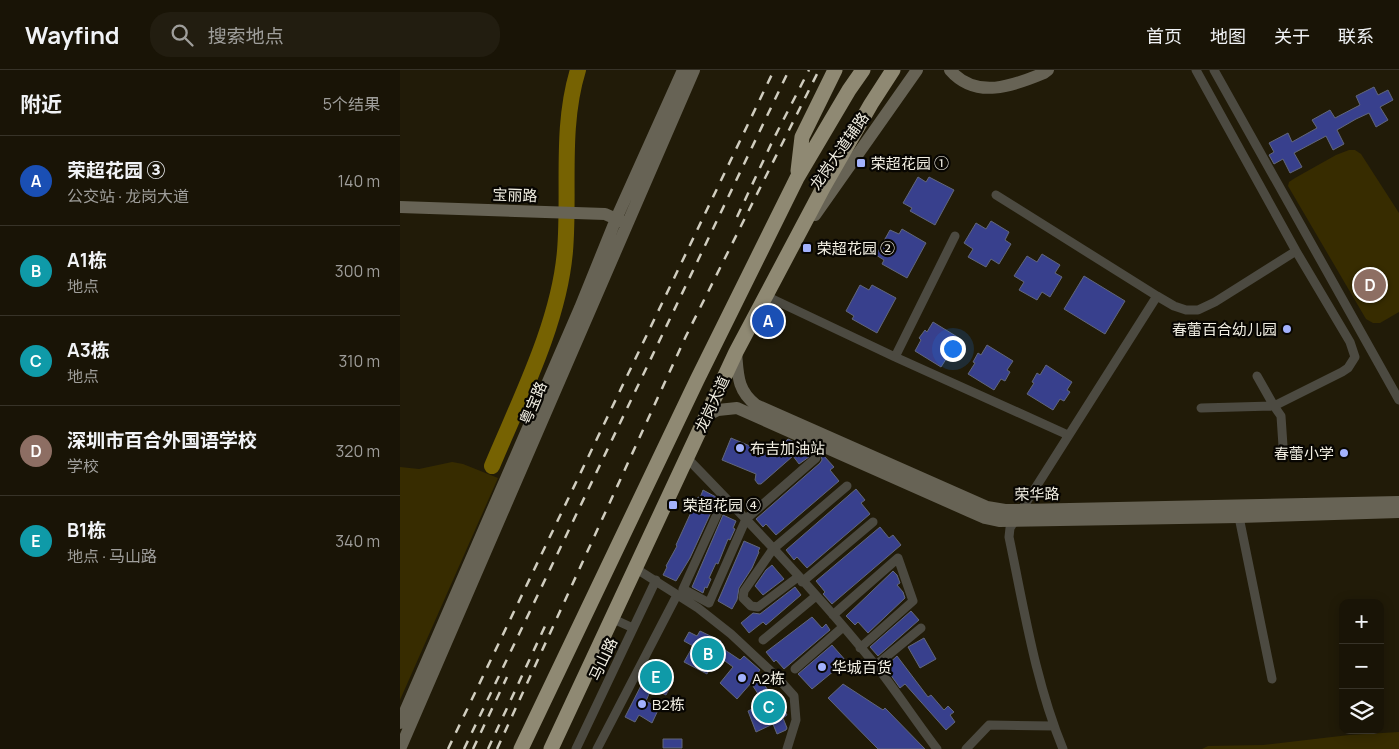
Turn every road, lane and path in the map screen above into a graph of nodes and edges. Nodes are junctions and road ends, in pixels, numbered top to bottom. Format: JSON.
{"nodes":[{"id":1,"x":682,"y":70,"type":"edge"},
{"id":2,"x":694,"y":70,"type":"edge"},
{"id":3,"x":835,"y":70,"type":"edge"},
{"id":4,"x":863,"y":70,"type":"edge"},
{"id":5,"x":893,"y":70,"type":"edge"},
{"id":6,"x":916,"y":70,"type":"edge"},
{"id":7,"x":950,"y":70,"type":"edge"},
{"id":8,"x":1048,"y":70,"type":"edge"},
{"id":9,"x":1196,"y":70,"type":"edge"},
{"id":10,"x":1214,"y":70,"type":"edge"},
{"id":11,"x":797,"y":178,"type":"junction"},
{"id":12,"x":996,"y":195,"type":"dead end"},
{"id":13,"x":400,"y":207,"type":"edge"},
{"id":14,"x":622,"y":221,"type":"junction"},
{"id":15,"x":955,"y":236,"type":"dead end"},
{"id":16,"x":1296,"y":251,"type":"junction"},
{"id":17,"x":789,"y":252,"type":"junction"},
{"id":18,"x":766,"y":296,"type":"junction"},
{"id":19,"x":1157,"y":296,"type":"junction"},
{"id":20,"x":736,"y":352,"type":"junction"},
{"id":21,"x":895,"y":357,"type":"junction"},
{"id":22,"x":1257,"y":376,"type":"dead end"},
{"id":23,"x":1399,"y":400,"type":"edge"},
{"id":24,"x":1274,"y":406,"type":"junction"},
{"id":25,"x":1201,"y":408,"type":"dead end"},
{"id":26,"x":706,"y":416,"type":"junction"},
{"id":27,"x":1068,"y":435,"type":"junction"},
{"id":28,"x":1283,"y":446,"type":"dead end"},
{"id":29,"x":687,"y":458,"type":"junction"},
{"id":30,"x":816,"y":458,"type":"dead end"},
{"id":31,"x":847,"y":486,"type":"dead end"},
{"id":32,"x":725,"y":497,"type":"junction"},
{"id":33,"x":1399,"y":502,"type":"edge"},
{"id":34,"x":1022,"y":510,"type":"junction"},
{"id":35,"x":1399,"y":512,"type":"edge"},
{"id":36,"x":1239,"y":517,"type":"junction"},
{"id":37,"x":746,"y":519,"type":"junction"},
{"id":38,"x":1014,"y":521,"type":"junction"},
{"id":39,"x":872,"y":522,"type":"dead end"},
{"id":40,"x":773,"y":549,"type":"junction"},
{"id":41,"x":635,"y":568,"type":"junction"},
{"id":42,"x":800,"y":579,"type":"junction"},
{"id":43,"x":656,"y":580,"type":"junction"},
{"id":44,"x":677,"y":594,"type":"junction"},
{"id":45,"x":816,"y":596,"type":"junction"},
{"id":46,"x":832,"y":615,"type":"junction"},
{"id":47,"x":611,"y":618,"type":"junction"},
{"id":48,"x":633,"y":628,"type":"junction"},
{"id":49,"x":843,"y":628,"type":"junction"},
{"id":50,"x":921,"y":628,"type":"dead end"},
{"id":51,"x":763,"y":640,"type":"dead end"},
{"id":52,"x":860,"y":648,"type":"junction"},
{"id":53,"x":875,"y":666,"type":"junction"},
{"id":54,"x":795,"y":668,"type":"dead end"},
{"id":55,"x":1272,"y":679,"type":"dead end"},
{"id":56,"x":400,"y":724,"type":"edge"},
{"id":57,"x":1054,"y":726,"type":"junction"},
{"id":58,"x":400,"y":749,"type":"edge"},
{"id":59,"x":521,"y":749,"type":"edge"},
{"id":60,"x":550,"y":749,"type":"edge"},
{"id":61,"x":576,"y":749,"type":"edge"},
{"id":62,"x":597,"y":749,"type":"edge"},
{"id":63,"x":787,"y":749,"type":"edge"},
{"id":64,"x":937,"y":749,"type":"edge"},
{"id":65,"x":966,"y":749,"type":"edge"},
{"id":66,"x":1063,"y":749,"type":"edge"}],
"edges":[{"from":1,"to":14,"type":"main road","name":"粤宝路"},
{"from":2,"to":14,"type":"main road","name":"粤宝路"},
{"from":3,"to":11,"type":"highway"},
{"from":4,"to":11,"type":"highway","name":"龙岗大道"},
{"from":5,"to":17,"type":"highway","name":"龙岗大道"},
{"from":6,"to":17,"type":"main road","name":"龙岗大道辅路"},
{"from":7,"to":8,"type":"main road"},
{"from":9,"to":16,"type":"street"},
{"from":10,"to":23,"type":"street"},
{"from":11,"to":59,"type":"highway","name":"龙岗大道"},
{"from":12,"to":19,"type":"street"},
{"from":13,"to":14,"type":"main road","name":"宝丽路"},
{"from":14,"to":56,"type":"main road","name":"粤宝路"},
{"from":14,"to":58,"type":"main road","name":"粤宝路"},
{"from":15,"to":21,"type":"street"},
{"from":16,"to":19,"type":"street"},
{"from":16,"to":24,"type":"street"},
{"from":17,"to":18,"type":"highway","name":"龙岗大道"},
{"from":18,"to":20,"type":"highway","name":"龙岗大道"},
{"from":18,"to":21,"type":"street"},
{"from":19,"to":27,"type":"street"},
{"from":20,"to":26,"type":"highway","name":"龙岗大道"},
{"from":20,"to":34,"type":"main road","name":"荣华路"},
{"from":21,"to":27,"type":"street"},
{"from":22,"to":24,"type":"street"},
{"from":24,"to":25,"type":"street"},
{"from":24,"to":28,"type":"street"},
{"from":26,"to":29,"type":"highway","name":"龙岗大道"},
{"from":26,"to":38,"type":"main road","name":"荣华路"},
{"from":27,"to":34,"type":"street"},
{"from":29,"to":32,"type":"street"},
{"from":29,"to":41,"type":"highway","name":"龙岗大道"},
{"from":30,"to":37,"type":"street"},
{"from":31,"to":40,"type":"street"},
{"from":32,"to":37,"type":"street"},
{"from":32,"to":37,"type":"street"},
{"from":33,"to":34,"type":"main road","name":"荣华路"},
{"from":34,"to":38,"type":"street"},
{"from":35,"to":36,"type":"main road","name":"荣华路"},
{"from":36,"to":38,"type":"main road","name":"荣华路"},
{"from":36,"to":55,"type":"street"},
{"from":37,"to":40,"type":"street"},
{"from":38,"to":57,"type":"street"},
{"from":39,"to":42,"type":"street"},
{"from":40,"to":42,"type":"street"},
{"from":40,"to":42,"type":"street"},
{"from":41,"to":43,"type":"street"},
{"from":41,"to":47,"type":"highway","name":"龙岗大道"},
{"from":42,"to":45,"type":"street"},
{"from":43,"to":44,"type":"street"},
{"from":43,"to":48,"type":"street","name":"马山路"},
{"from":44,"to":62,"type":"street"},
{"from":44,"to":63,"type":"street"},
{"from":45,"to":46,"type":"street"},
{"from":45,"to":51,"type":"street"},
{"from":46,"to":49,"type":"street"},
{"from":46,"to":52,"type":"street"},
{"from":47,"to":48,"type":"street"},
{"from":47,"to":60,"type":"highway","name":"龙岗大道"},
{"from":48,"to":61,"type":"street","name":"马山路"},
{"from":49,"to":52,"type":"street"},
{"from":49,"to":54,"type":"street"},
{"from":50,"to":53,"type":"street"},
{"from":52,"to":53,"type":"street"},
{"from":53,"to":64,"type":"street"},
{"from":57,"to":65,"type":"street"},
{"from":57,"to":66,"type":"street"}]}
